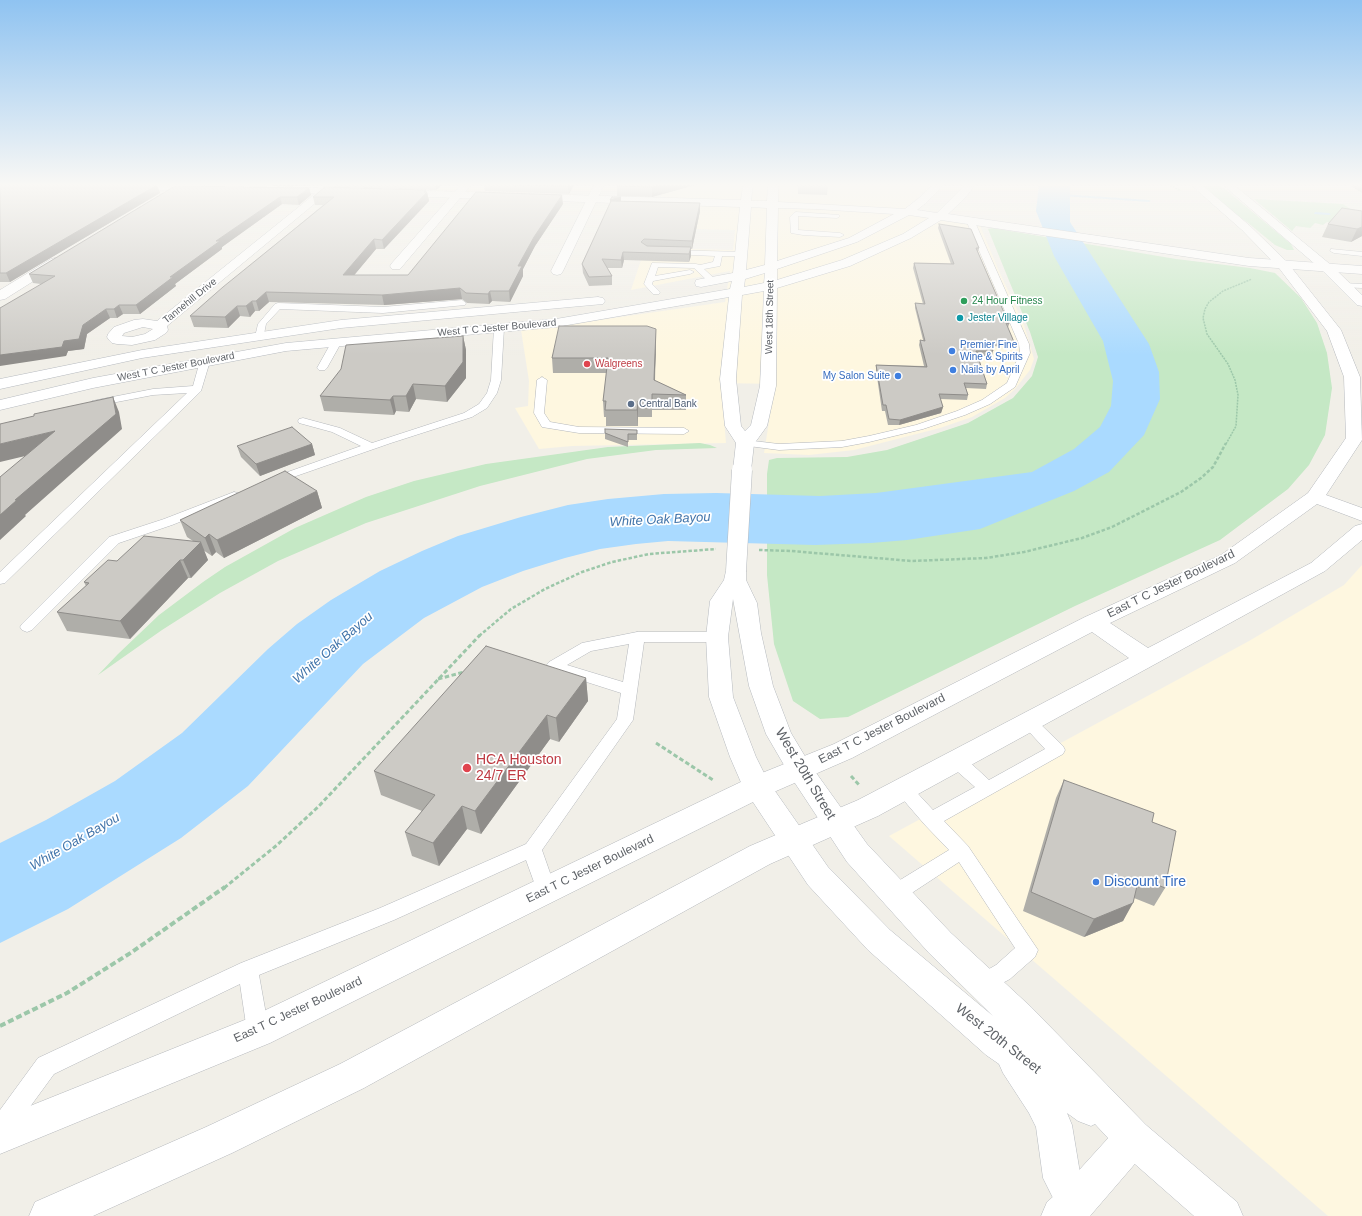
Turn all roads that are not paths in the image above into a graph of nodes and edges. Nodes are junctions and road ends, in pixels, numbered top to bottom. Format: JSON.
{"nodes":[{"id":1,"x":262,"y":242,"type":"edge"},
{"id":2,"x":417,"y":242,"type":"edge"},
{"id":3,"x":572,"y":242,"type":"edge"},
{"id":4,"x":743,"y":242,"type":"edge"},
{"id":5,"x":772,"y":242,"type":"edge"},
{"id":6,"x":848,"y":242,"type":"edge"},
{"id":7,"x":859,"y":242,"type":"edge"},
{"id":8,"x":894,"y":242,"type":"edge"},
{"id":9,"x":979,"y":242,"type":"edge"},
{"id":10,"x":1134,"y":242,"type":"edge"},
{"id":11,"x":1260,"y":242,"type":"edge"},
{"id":12,"x":1296,"y":242,"type":"edge"},
{"id":13,"x":879,"y":248,"type":"junction"},
{"id":14,"x":1334,"y":251,"type":"dead end"},
{"id":15,"x":662,"y":252,"type":"edge"},
{"id":16,"x":719,"y":253,"type":"junction"},
{"id":17,"x":742,"y":254,"type":"junction"},
{"id":18,"x":1362,"y":254,"type":"edge"},
{"id":19,"x":66,"y":256,"type":"edge"},
{"id":20,"x":1278,"y":260,"type":"junction"},
{"id":21,"x":1362,"y":262,"type":"edge"},
{"id":22,"x":1322,"y":263,"type":"junction"},
{"id":23,"x":396,"y":266,"type":"dead end"},
{"id":24,"x":772,"y":267,"type":"junction"},
{"id":25,"x":699,"y":269,"type":"junction"},
{"id":26,"x":1362,"y":270,"type":"edge"},
{"id":27,"x":558,"y":271,"type":"dead end"},
{"id":28,"x":740,"y":276,"type":"junction"},
{"id":29,"x":650,"y":279,"type":"junction"},
{"id":30,"x":713,"y":281,"type":"junction"},
{"id":31,"x":692,"y":285,"type":"dead end"},
{"id":32,"x":1345,"y":285,"type":"junction"},
{"id":33,"x":770,"y":286,"type":"junction"},
{"id":34,"x":1362,"y":286,"type":"edge"},
{"id":35,"x":670,"y":289,"type":"dead end"},
{"id":36,"x":656,"y":292,"type":"junction"},
{"id":37,"x":736,"y":292,"type":"junction"},
{"id":38,"x":641,"y":295,"type":"dead end"},
{"id":39,"x":0,"y":296,"type":"edge"},
{"id":40,"x":610,"y":300,"type":"dead end"},
{"id":41,"x":462,"y":302,"type":"edge"},
{"id":42,"x":1362,"y":302,"type":"edge"},
{"id":43,"x":531,"y":308,"type":"junction"},
{"id":44,"x":449,"y":309,"type":"junction"},
{"id":45,"x":538,"y":324,"type":"junction"},
{"id":46,"x":159,"y":326,"type":"dead end"},
{"id":47,"x":499,"y":328,"type":"junction"},
{"id":48,"x":261,"y":330,"type":"junction"},
{"id":49,"x":336,"y":343,"type":"junction"},
{"id":50,"x":208,"y":344,"type":"junction"},
{"id":51,"x":205,"y":361,"type":"junction"},
{"id":52,"x":1346,"y":361,"type":"junction"},
{"id":53,"x":1362,"y":362,"type":"edge"},
{"id":54,"x":322,"y":368,"type":"dead end"},
{"id":55,"x":542,"y":380,"type":"dead end"},
{"id":56,"x":0,"y":384,"type":"edge"},
{"id":57,"x":197,"y":389,"type":"junction"},
{"id":58,"x":0,"y":405,"type":"edge"},
{"id":59,"x":84,"y":406,"type":"edge"},
{"id":60,"x":303,"y":421,"type":"dead end"},
{"id":61,"x":684,"y":431,"type":"dead end"},
{"id":62,"x":745,"y":443,"type":"junction"},
{"id":63,"x":370,"y":446,"type":"junction"},
{"id":64,"x":259,"y":486,"type":"edge"},
{"id":65,"x":245,"y":492,"type":"edge"},
{"id":66,"x":1315,"y":497,"type":"junction"},
{"id":67,"x":1362,"y":515,"type":"edge"},
{"id":68,"x":1362,"y":530,"type":"edge"},
{"id":69,"x":735,"y":576,"type":"junction"},
{"id":70,"x":0,"y":580,"type":"edge"},
{"id":71,"x":1093,"y":622,"type":"junction"},
{"id":72,"x":28,"y":627,"type":"dead end"},
{"id":73,"x":637,"y":637,"type":"junction"},
{"id":74,"x":717,"y":637,"type":"junction"},
{"id":75,"x":1147,"y":659,"type":"junction"},
{"id":76,"x":629,"y":690,"type":"junction"},
{"id":77,"x":1028,"y":722,"type":"junction"},
{"id":78,"x":957,"y":761,"type":"junction"},
{"id":79,"x":800,"y":770,"type":"junction"},
{"id":80,"x":757,"y":787,"type":"junction"},
{"id":81,"x":903,"y":789,"type":"junction"},
{"id":82,"x":988,"y":789,"type":"junction"},
{"id":83,"x":931,"y":820,"type":"junction"},
{"id":84,"x":834,"y":822,"type":"junction"},
{"id":85,"x":792,"y":841,"type":"junction"},
{"id":86,"x":532,"y":849,"type":"junction"},
{"id":87,"x":962,"y":851,"type":"junction"},
{"id":88,"x":546,"y":890,"type":"junction"},
{"id":89,"x":894,"y":894,"type":"junction"},
{"id":90,"x":248,"y":970,"type":"junction"},
{"id":91,"x":982,"y":984,"type":"junction"},
{"id":92,"x":258,"y":1031,"type":"junction"},
{"id":93,"x":998,"y":1043,"type":"junction"},
{"id":94,"x":0,"y":1129,"type":"edge"},
{"id":95,"x":0,"y":1136,"type":"edge"},
{"id":96,"x":1133,"y":1138,"type":"junction"},
{"id":97,"x":1211,"y":1208,"type":"edge"},
{"id":98,"x":1069,"y":1210,"type":"edge"},
{"id":99,"x":49,"y":1216,"type":"edge"}],
"edges":[{"from":1,"to":46,"type":"main road","name":"Tannehill Drive"},
{"from":2,"to":23,"type":"main road"},
{"from":3,"to":27,"type":"main road"},
{"from":4,"to":17,"type":"main road"},
{"from":5,"to":24,"type":"main road","name":"West 18th Street"},
{"from":6,"to":24,"type":"main road"},
{"from":7,"to":13,"type":"main road"},
{"from":8,"to":13,"type":"main road","name":"West T C Jester Boulevard"},
{"from":9,"to":62,"type":"lane"},
{"from":10,"to":20,"type":"main road"},
{"from":11,"to":20,"type":"main road","name":"East T C Jester Boulevard"},
{"from":12,"to":22,"type":"main road"},
{"from":13,"to":33,"type":"main road","name":"West T C Jester Boulevard"},
{"from":14,"to":18,"type":"lane"},
{"from":15,"to":16,"type":"lane"},
{"from":16,"to":17,"type":"lane"},
{"from":16,"to":25,"type":"lane"},
{"from":17,"to":28,"type":"main road"},
{"from":19,"to":39,"type":"main road"},
{"from":20,"to":22,"type":"main road"},
{"from":20,"to":52,"type":"main road","name":"East T C Jester Boulevard"},
{"from":21,"to":22,"type":"main road"},
{"from":22,"to":26,"type":"main road"},
{"from":22,"to":32,"type":"main road"},
{"from":24,"to":28,"type":"main road"},
{"from":24,"to":33,"type":"main road","name":"West 18th Street"},
{"from":25,"to":29,"type":"lane"},
{"from":25,"to":29,"type":"lane"},
{"from":25,"to":30,"type":"lane"},
{"from":28,"to":30,"type":"main road"},
{"from":28,"to":37,"type":"main road"},
{"from":29,"to":36,"type":"lane"},
{"from":30,"to":31,"type":"main road"},
{"from":32,"to":34,"type":"lane"},
{"from":32,"to":42,"type":"main road"},
{"from":33,"to":37,"type":"main road","name":"West T C Jester Boulevard"},
{"from":33,"to":62,"type":"main road","name":"West 18th Street"},
{"from":35,"to":36,"type":"main road"},
{"from":36,"to":38,"type":"main road"},
{"from":37,"to":45,"type":"main road","name":"West T C Jester Boulevard"},
{"from":37,"to":62,"type":"main road"},
{"from":40,"to":43,"type":"main road","name":"West T C Jester Boulevard"},
{"from":41,"to":44,"type":"lane"},
{"from":43,"to":44,"type":"main road","name":"West T C Jester Boulevard"},
{"from":43,"to":45,"type":"main road"},
{"from":44,"to":48,"type":"main road","name":"West T C Jester Boulevard"},
{"from":44,"to":48,"type":"lane"},
{"from":45,"to":47,"type":"main road","name":"West T C Jester Boulevard"},
{"from":47,"to":49,"type":"main road","name":"West T C Jester Boulevard"},
{"from":47,"to":63,"type":"lane"},
{"from":48,"to":50,"type":"main road","name":"West T C Jester Boulevard"},
{"from":49,"to":51,"type":"main road","name":"West T C Jester Boulevard"},
{"from":49,"to":54,"type":"lane"},
{"from":50,"to":51,"type":"main road"},
{"from":50,"to":56,"type":"main road","name":"West T C Jester Boulevard"},
{"from":51,"to":57,"type":"lane"},
{"from":51,"to":58,"type":"main road","name":"West T C Jester Boulevard"},
{"from":52,"to":53,"type":"main road"},
{"from":52,"to":66,"type":"main road","name":"East T C Jester Boulevard"},
{"from":55,"to":61,"type":"lane"},
{"from":57,"to":59,"type":"lane"},
{"from":57,"to":70,"type":"lane"},
{"from":60,"to":63,"type":"lane"},
{"from":62,"to":69,"type":"main road","bridge":true},
{"from":63,"to":64,"type":"lane"},
{"from":65,"to":72,"type":"lane"},
{"from":66,"to":67,"type":"main road"},
{"from":66,"to":71,"type":"main road","name":"East T C Jester Boulevard"},
{"from":68,"to":75,"type":"main road"},
{"from":69,"to":74,"type":"main road","name":"West 20th Street"},
{"from":69,"to":79,"type":"main road","name":"West 20th Street"},
{"from":71,"to":75,"type":"main road"},
{"from":71,"to":79,"type":"main road","name":"East T C Jester Boulevard"},
{"from":73,"to":74,"type":"lane"},
{"from":73,"to":76,"type":"lane"},
{"from":73,"to":76,"type":"lane"},
{"from":74,"to":80,"type":"main road","name":"West 20th Street"},
{"from":75,"to":77,"type":"main road"},
{"from":76,"to":86,"type":"lane"},
{"from":77,"to":78,"type":"main road"},
{"from":77,"to":82,"type":"lane"},
{"from":78,"to":81,"type":"main road"},
{"from":78,"to":82,"type":"lane"},
{"from":79,"to":80,"type":"main road","name":"East T C Jester Boulevard"},
{"from":79,"to":84,"type":"main road","name":"West 20th Street"},
{"from":80,"to":85,"type":"main road","name":"West 20th Street"},
{"from":80,"to":88,"type":"main road","name":"East T C Jester Boulevard"},
{"from":81,"to":83,"type":"lane"},
{"from":81,"to":84,"type":"main road"},
{"from":82,"to":83,"type":"lane"},
{"from":83,"to":87,"type":"lane"},
{"from":84,"to":85,"type":"main road"},
{"from":84,"to":89,"type":"main road","name":"West 20th Street"},
{"from":85,"to":93,"type":"main road","name":"West 20th Street"},
{"from":85,"to":99,"type":"main road"},
{"from":86,"to":88,"type":"lane"},
{"from":86,"to":90,"type":"lane"},
{"from":87,"to":89,"type":"lane"},
{"from":87,"to":91,"type":"lane"},
{"from":88,"to":92,"type":"main road","name":"East T C Jester Boulevard"},
{"from":89,"to":91,"type":"main road","name":"West 20th Street"},
{"from":90,"to":92,"type":"lane"},
{"from":90,"to":94,"type":"lane"},
{"from":91,"to":96,"type":"main road","name":"West 20th Street"},
{"from":92,"to":95,"type":"main road","name":"East T C Jester Boulevard"},
{"from":93,"to":96,"type":"main road","name":"West 20th Street"},
{"from":93,"to":98,"type":"main road"},
{"from":96,"to":97,"type":"main road","name":"West 20th Street"},
{"from":96,"to":98,"type":"main road"}]}
